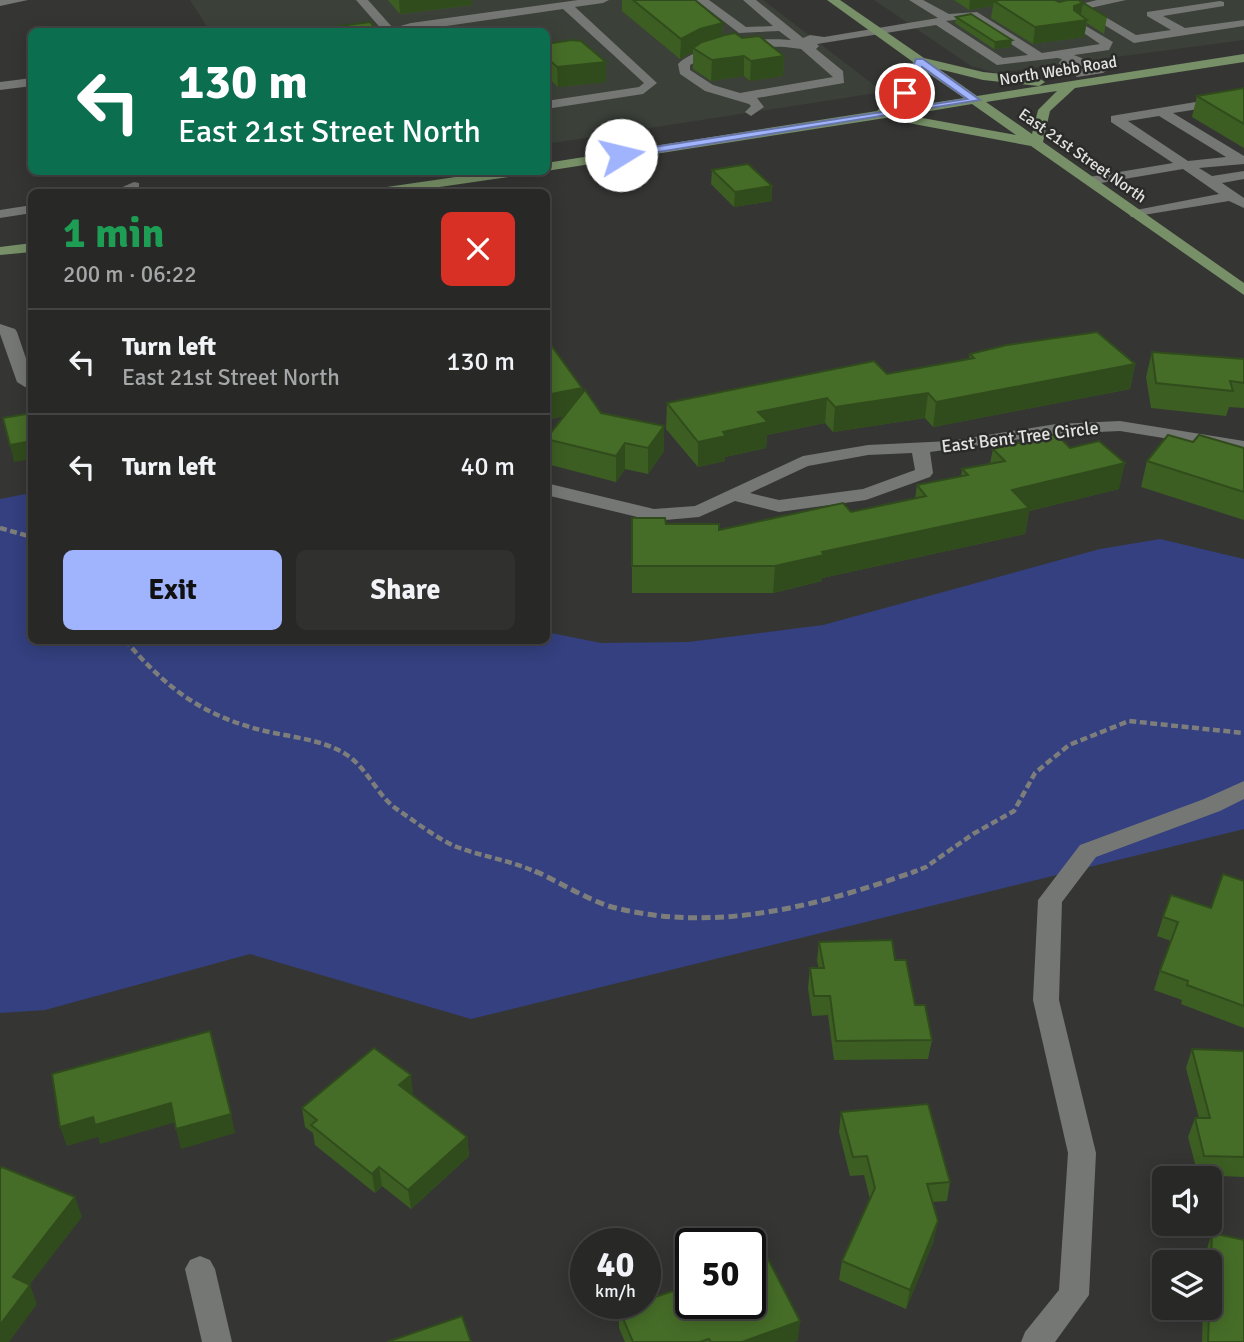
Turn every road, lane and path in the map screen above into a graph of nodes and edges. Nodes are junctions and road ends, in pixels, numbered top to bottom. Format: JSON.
{"nodes":[{"id":1,"x":22,"y":0,"type":"edge"},
{"id":2,"x":362,"y":0,"type":"edge"},
{"id":3,"x":512,"y":0,"type":"edge"},
{"id":4,"x":603,"y":0,"type":"edge"},
{"id":5,"x":702,"y":0,"type":"edge"},
{"id":6,"x":749,"y":0,"type":"edge"},
{"id":7,"x":833,"y":0,"type":"edge"},
{"id":8,"x":915,"y":0,"type":"edge"},
{"id":9,"x":0,"y":2,"type":"edge"},
{"id":10,"x":1217,"y":2,"type":"edge"},
{"id":11,"x":1077,"y":3,"type":"edge"},
{"id":12,"x":566,"y":5,"type":"junction"},
{"id":13,"x":1134,"y":6,"type":"edge"},
{"id":14,"x":523,"y":11,"type":"junction"},
{"id":15,"x":996,"y":11,"type":"edge"},
{"id":16,"x":1244,"y":16,"type":"edge"},
{"id":17,"x":1244,"y":23,"type":"edge"},
{"id":18,"x":1079,"y":25,"type":"edge"},
{"id":19,"x":387,"y":28,"type":"edge"},
{"id":20,"x":404,"y":28,"type":"edge"},
{"id":21,"x":780,"y":28,"type":"junction"},
{"id":22,"x":876,"y":31,"type":"junction"},
{"id":23,"x":1183,"y":32,"type":"junction"},
{"id":24,"x":979,"y":33,"type":"junction"},
{"id":25,"x":800,"y":44,"type":"junction"},
{"id":26,"x":1040,"y":57,"type":"junction"},
{"id":27,"x":1063,"y":57,"type":"junction"},
{"id":28,"x":1244,"y":59,"type":"edge"},
{"id":29,"x":919,"y":61,"type":"junction"},
{"id":30,"x":1097,"y":77,"type":"junction"},
{"id":31,"x":28,"y":82,"type":"edge"},
{"id":32,"x":1071,"y":85,"type":"junction"},
{"id":33,"x":0,"y":86,"type":"edge"},
{"id":34,"x":738,"y":97,"type":"junction"},
{"id":35,"x":1244,"y":98,"type":"edge"},
{"id":36,"x":975,"y":100,"type":"junction"},
{"id":37,"x":550,"y":104,"type":"edge"},
{"id":38,"x":1162,"y":112,"type":"junction"},
{"id":39,"x":881,"y":115,"type":"junction"},
{"id":40,"x":772,"y":132,"type":"junction"},
{"id":41,"x":1036,"y":143,"type":"junction"},
{"id":42,"x":1184,"y":165,"type":"junction"},
{"id":43,"x":1243,"y":165,"type":"edge"},
{"id":44,"x":550,"y":166,"type":"edge"},
{"id":45,"x":495,"y":175,"type":"edge"},
{"id":46,"x":1089,"y":181,"type":"junction"},
{"id":47,"x":1209,"y":181,"type":"junction"},
{"id":48,"x":134,"y":186,"type":"dead end"},
{"id":49,"x":126,"y":189,"type":"edge"},
{"id":50,"x":400,"y":189,"type":"edge"},
{"id":51,"x":1231,"y":195,"type":"junction"},
{"id":52,"x":1244,"y":204,"type":"edge"},
{"id":53,"x":28,"y":210,"type":"edge"},
{"id":54,"x":0,"y":214,"type":"edge"},
{"id":55,"x":1136,"y":214,"type":"junction"},
{"id":56,"x":28,"y":248,"type":"edge"},
{"id":57,"x":0,"y":251,"type":"edge"},
{"id":58,"x":1244,"y":290,"type":"edge"},
{"id":59,"x":0,"y":329,"type":"edge"},
{"id":60,"x":25,"y":382,"type":"dead end"},
{"id":61,"x":1244,"y":446,"type":"edge"},
{"id":62,"x":920,"y":448,"type":"junction"},
{"id":63,"x":550,"y":490,"type":"edge"},
{"id":64,"x":731,"y":494,"type":"junction"},
{"id":65,"x":0,"y":528,"type":"edge"},
{"id":66,"x":28,"y":536,"type":"edge"},
{"id":67,"x":128,"y":644,"type":"edge"},
{"id":68,"x":1244,"y":733,"type":"edge"},
{"id":69,"x":1244,"y":789,"type":"edge"},
{"id":70,"x":200,"y":1269,"type":"dead end"},
{"id":71,"x":217,"y":1342,"type":"edge"},
{"id":72,"x":1036,"y":1342,"type":"edge"}],
"edges":[{"from":1,"to":9,"type":"street"},
{"from":2,"to":19,"type":"street"},
{"from":3,"to":14,"type":"street"},
{"from":4,"to":12,"type":"street"},
{"from":5,"to":21,"type":"street"},
{"from":6,"to":21,"type":"street"},
{"from":7,"to":22,"type":"main road","name":"East 21st Street North"},
{"from":8,"to":24,"type":"street"},
{"from":10,"to":13,"type":"street"},
{"from":10,"to":16,"type":"street"},
{"from":11,"to":13,"type":"street"},
{"from":11,"to":23,"type":"street"},
{"from":12,"to":14,"type":"street"},
{"from":12,"to":37,"type":"street"},
{"from":13,"to":23,"type":"street"},
{"from":14,"to":20,"type":"street"},
{"from":15,"to":24,"type":"street"},
{"from":17,"to":23,"type":"street"},
{"from":18,"to":27,"type":"street"},
{"from":21,"to":25,"type":"street"},
{"from":22,"to":24,"type":"street"},
{"from":22,"to":25,"type":"street"},
{"from":22,"to":29,"type":"main road","name":"East 21st Street North"},
{"from":24,"to":26,"type":"street"},
{"from":24,"to":26,"type":"street"},
{"from":25,"to":34,"type":"street"},
{"from":25,"to":34,"type":"street"},
{"from":26,"to":27,"type":"street"},
{"from":27,"to":30,"type":"street"},
{"from":28,"to":30,"type":"main road","name":"North Webb Road"},
{"from":29,"to":32,"type":"main road"},
{"from":29,"to":36,"type":"main road","name":"East 21st Street North"},
{"from":29,"to":39,"type":"main road"},
{"from":30,"to":32,"type":"main road","name":"North Webb Road"},
{"from":31,"to":33,"type":"street"},
{"from":32,"to":36,"type":"main road","name":"North Webb Road"},
{"from":32,"to":41,"type":"main road"},
{"from":34,"to":40,"type":"street"},
{"from":35,"to":38,"type":"street"},
{"from":36,"to":39,"type":"main road","name":"North Webb Road"},
{"from":36,"to":41,"type":"main road","name":"East 21st Street North"},
{"from":38,"to":42,"type":"street"},
{"from":38,"to":43,"type":"street"},
{"from":39,"to":40,"type":"main road","name":"North Webb Road"},
{"from":39,"to":41,"type":"main road"},
{"from":40,"to":44,"type":"main road","name":"North Webb Road"},
{"from":41,"to":46,"type":"main road","name":"East 21st Street North"},
{"from":42,"to":43,"type":"street"},
{"from":42,"to":46,"type":"street"},
{"from":42,"to":47,"type":"street"},
{"from":43,"to":47,"type":"street"},
{"from":45,"to":50,"type":"main road"},
{"from":46,"to":55,"type":"main road","name":"East 21st Street North"},
{"from":47,"to":51,"type":"street"},
{"from":48,"to":49,"type":"street"},
{"from":51,"to":52,"type":"street"},
{"from":51,"to":55,"type":"street"},
{"from":53,"to":54,"type":"street"},
{"from":55,"to":58,"type":"main road","name":"East 21st Street North"},
{"from":56,"to":57,"type":"main road"},
{"from":59,"to":60,"type":"street"},
{"from":61,"to":62,"type":"street","name":"East Bent Tree Circle"},
{"from":62,"to":64,"type":"street","name":"East Bent Tree Circle"},
{"from":62,"to":64,"type":"street","name":"East Bent Tree Circle"},
{"from":63,"to":64,"type":"street","name":"East Bent Tree Circle"},
{"from":65,"to":66,"type":"path"},
{"from":67,"to":68,"type":"path"},
{"from":69,"to":72,"type":"street"},
{"from":70,"to":71,"type":"street"}]}
